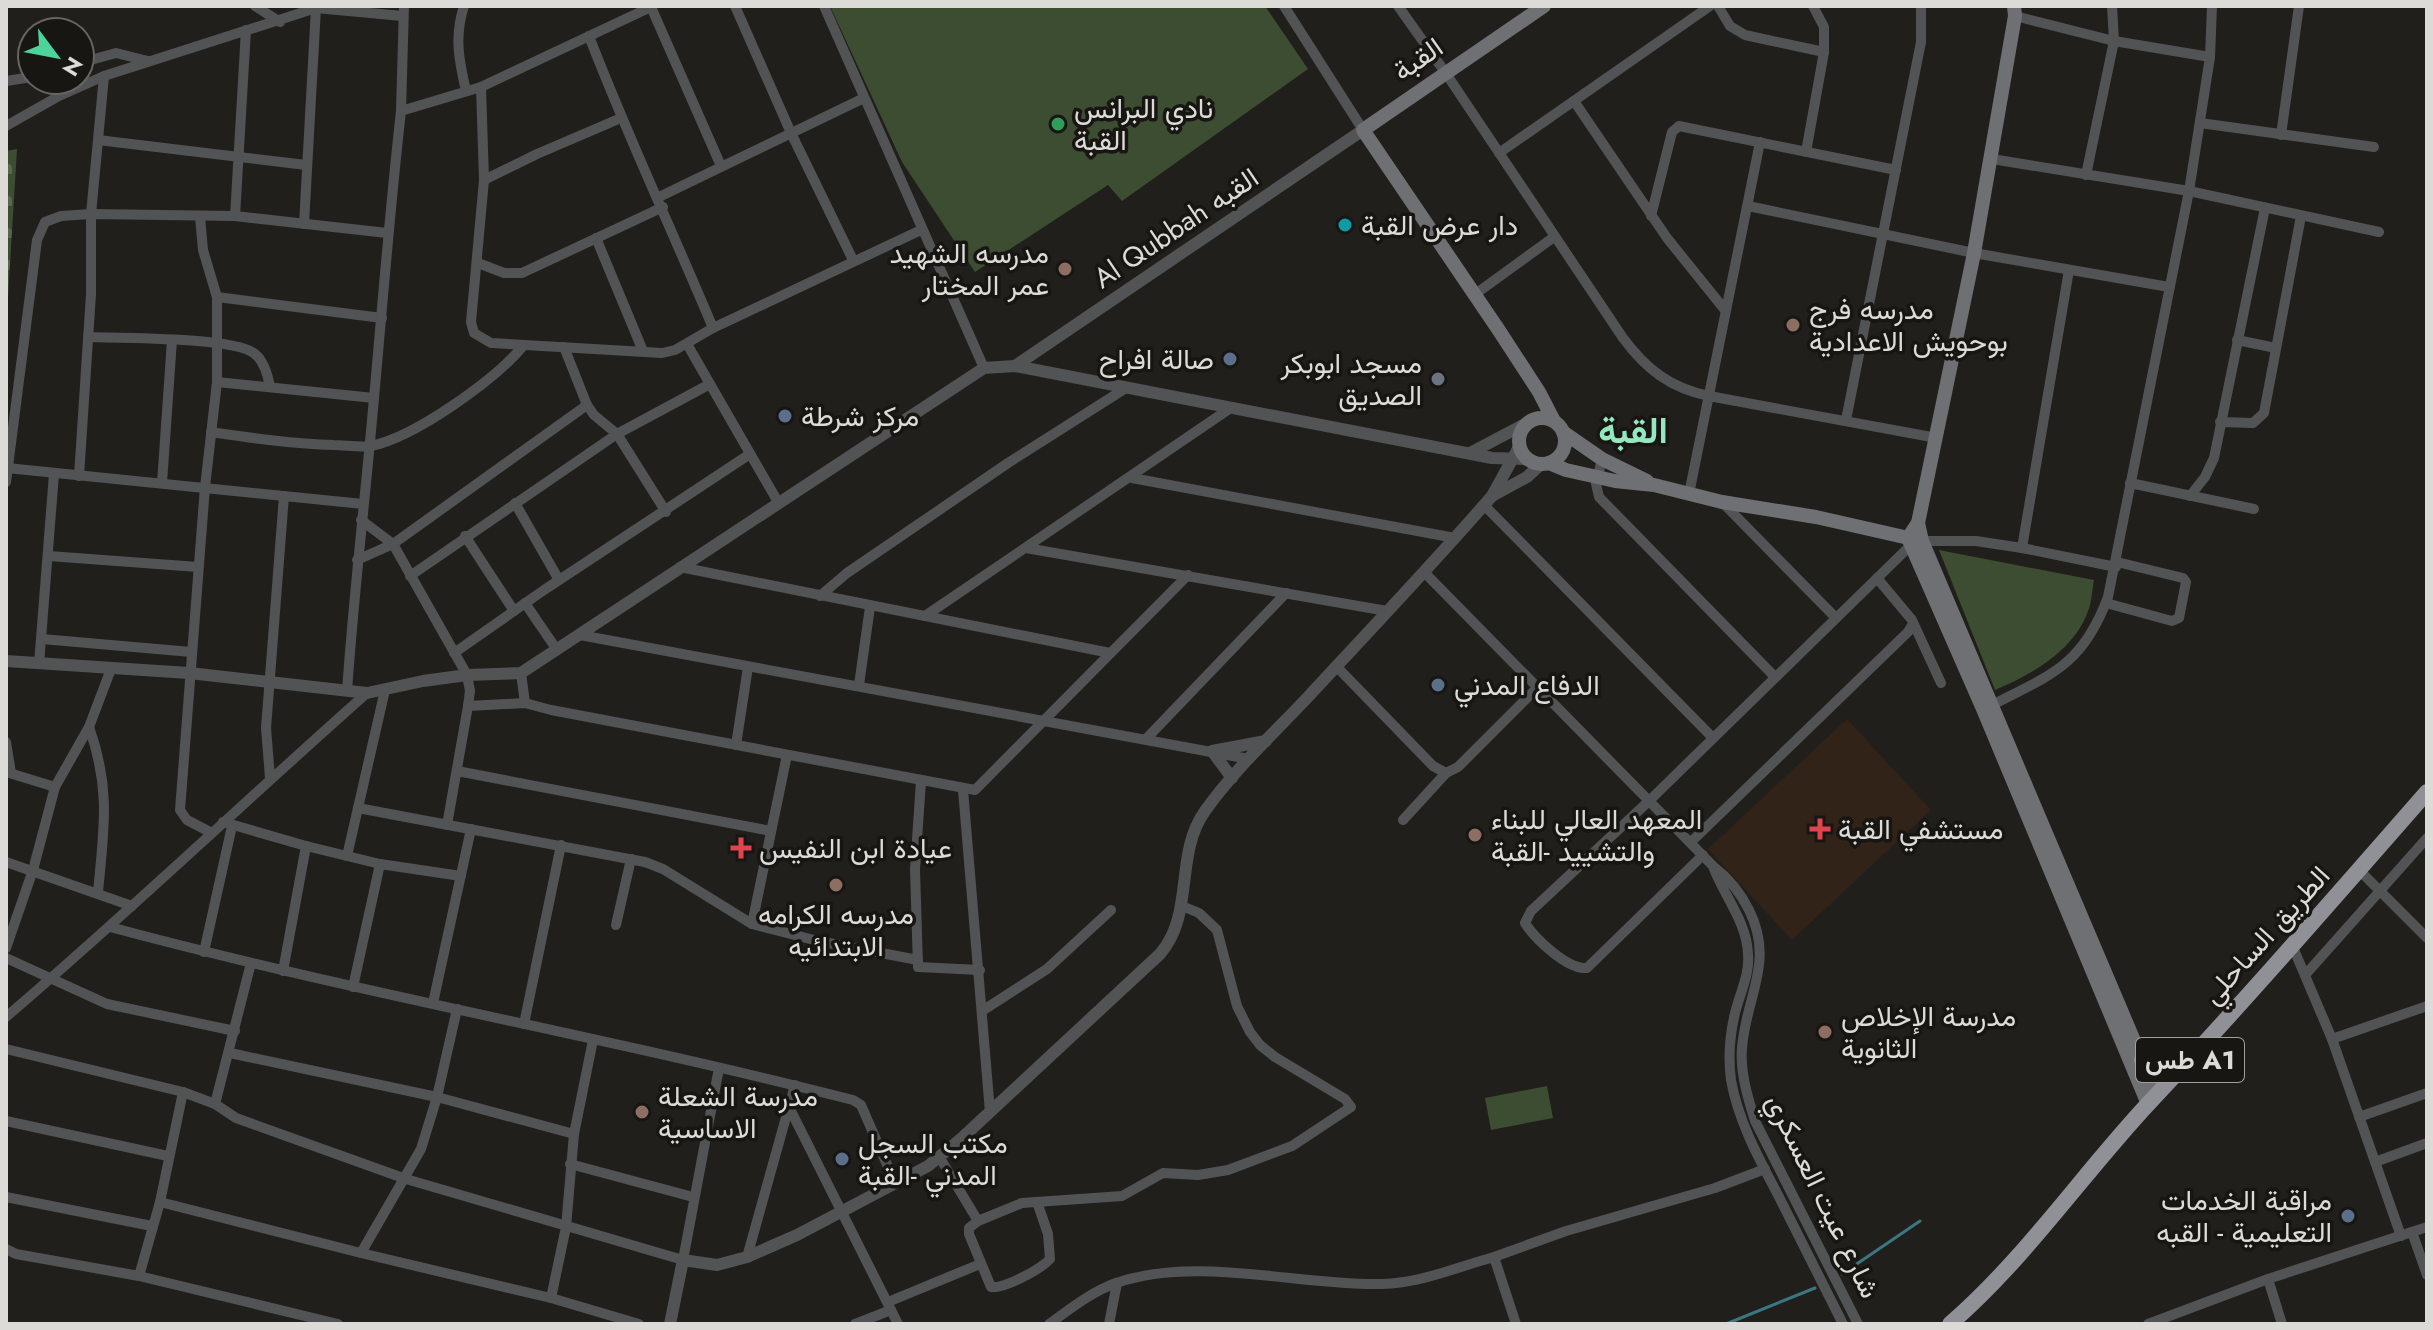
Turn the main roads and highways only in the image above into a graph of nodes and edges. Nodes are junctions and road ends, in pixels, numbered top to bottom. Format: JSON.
{"nodes":[{"id":1,"x":1544,"y":6,"type":"edge"},
{"id":2,"x":2014,"y":11,"type":"edge"},
{"id":3,"x":1558,"y":426,"type":"junction"},
{"id":4,"x":1529,"y":459,"type":"junction"},
{"id":5,"x":1654,"y":485,"type":"junction"},
{"id":6,"x":1913,"y":542,"type":"junction"},
{"id":7,"x":1987,"y":707,"type":"junction"},
{"id":8,"x":2427,"y":792,"type":"edge"},
{"id":9,"x":2142,"y":1060,"type":"junction"},
{"id":10,"x":2187,"y":1063,"type":"junction"},
{"id":11,"x":2153,"y":1100,"type":"junction"},
{"id":12,"x":1950,"y":1324,"type":"edge"}],
"edges":[{"from":1,"to":3,"type":"main road","name":"القبة"},
{"from":2,"to":6,"type":"main road"},
{"from":3,"to":4,"type":"main road"},
{"from":3,"to":4,"type":"main road"},
{"from":3,"to":5,"type":"main road"},
{"from":4,"to":5,"type":"main road"},
{"from":5,"to":6,"type":"main road"},
{"from":6,"to":7,"type":"main road"},
{"from":7,"to":9,"type":"main road"},
{"from":7,"to":11,"type":"main road"},
{"from":8,"to":10,"type":"highway","name":"الطريق الساحلي","number":"طس A1"},
{"from":9,"to":10,"type":"highway"},
{"from":9,"to":11,"type":"main road"},
{"from":10,"to":11,"type":"highway","name":"الطريق الساحلي","number":"طس A1"},
{"from":11,"to":12,"type":"highway","name":"الطريق الساحلي","number":"طس A1"}]}
